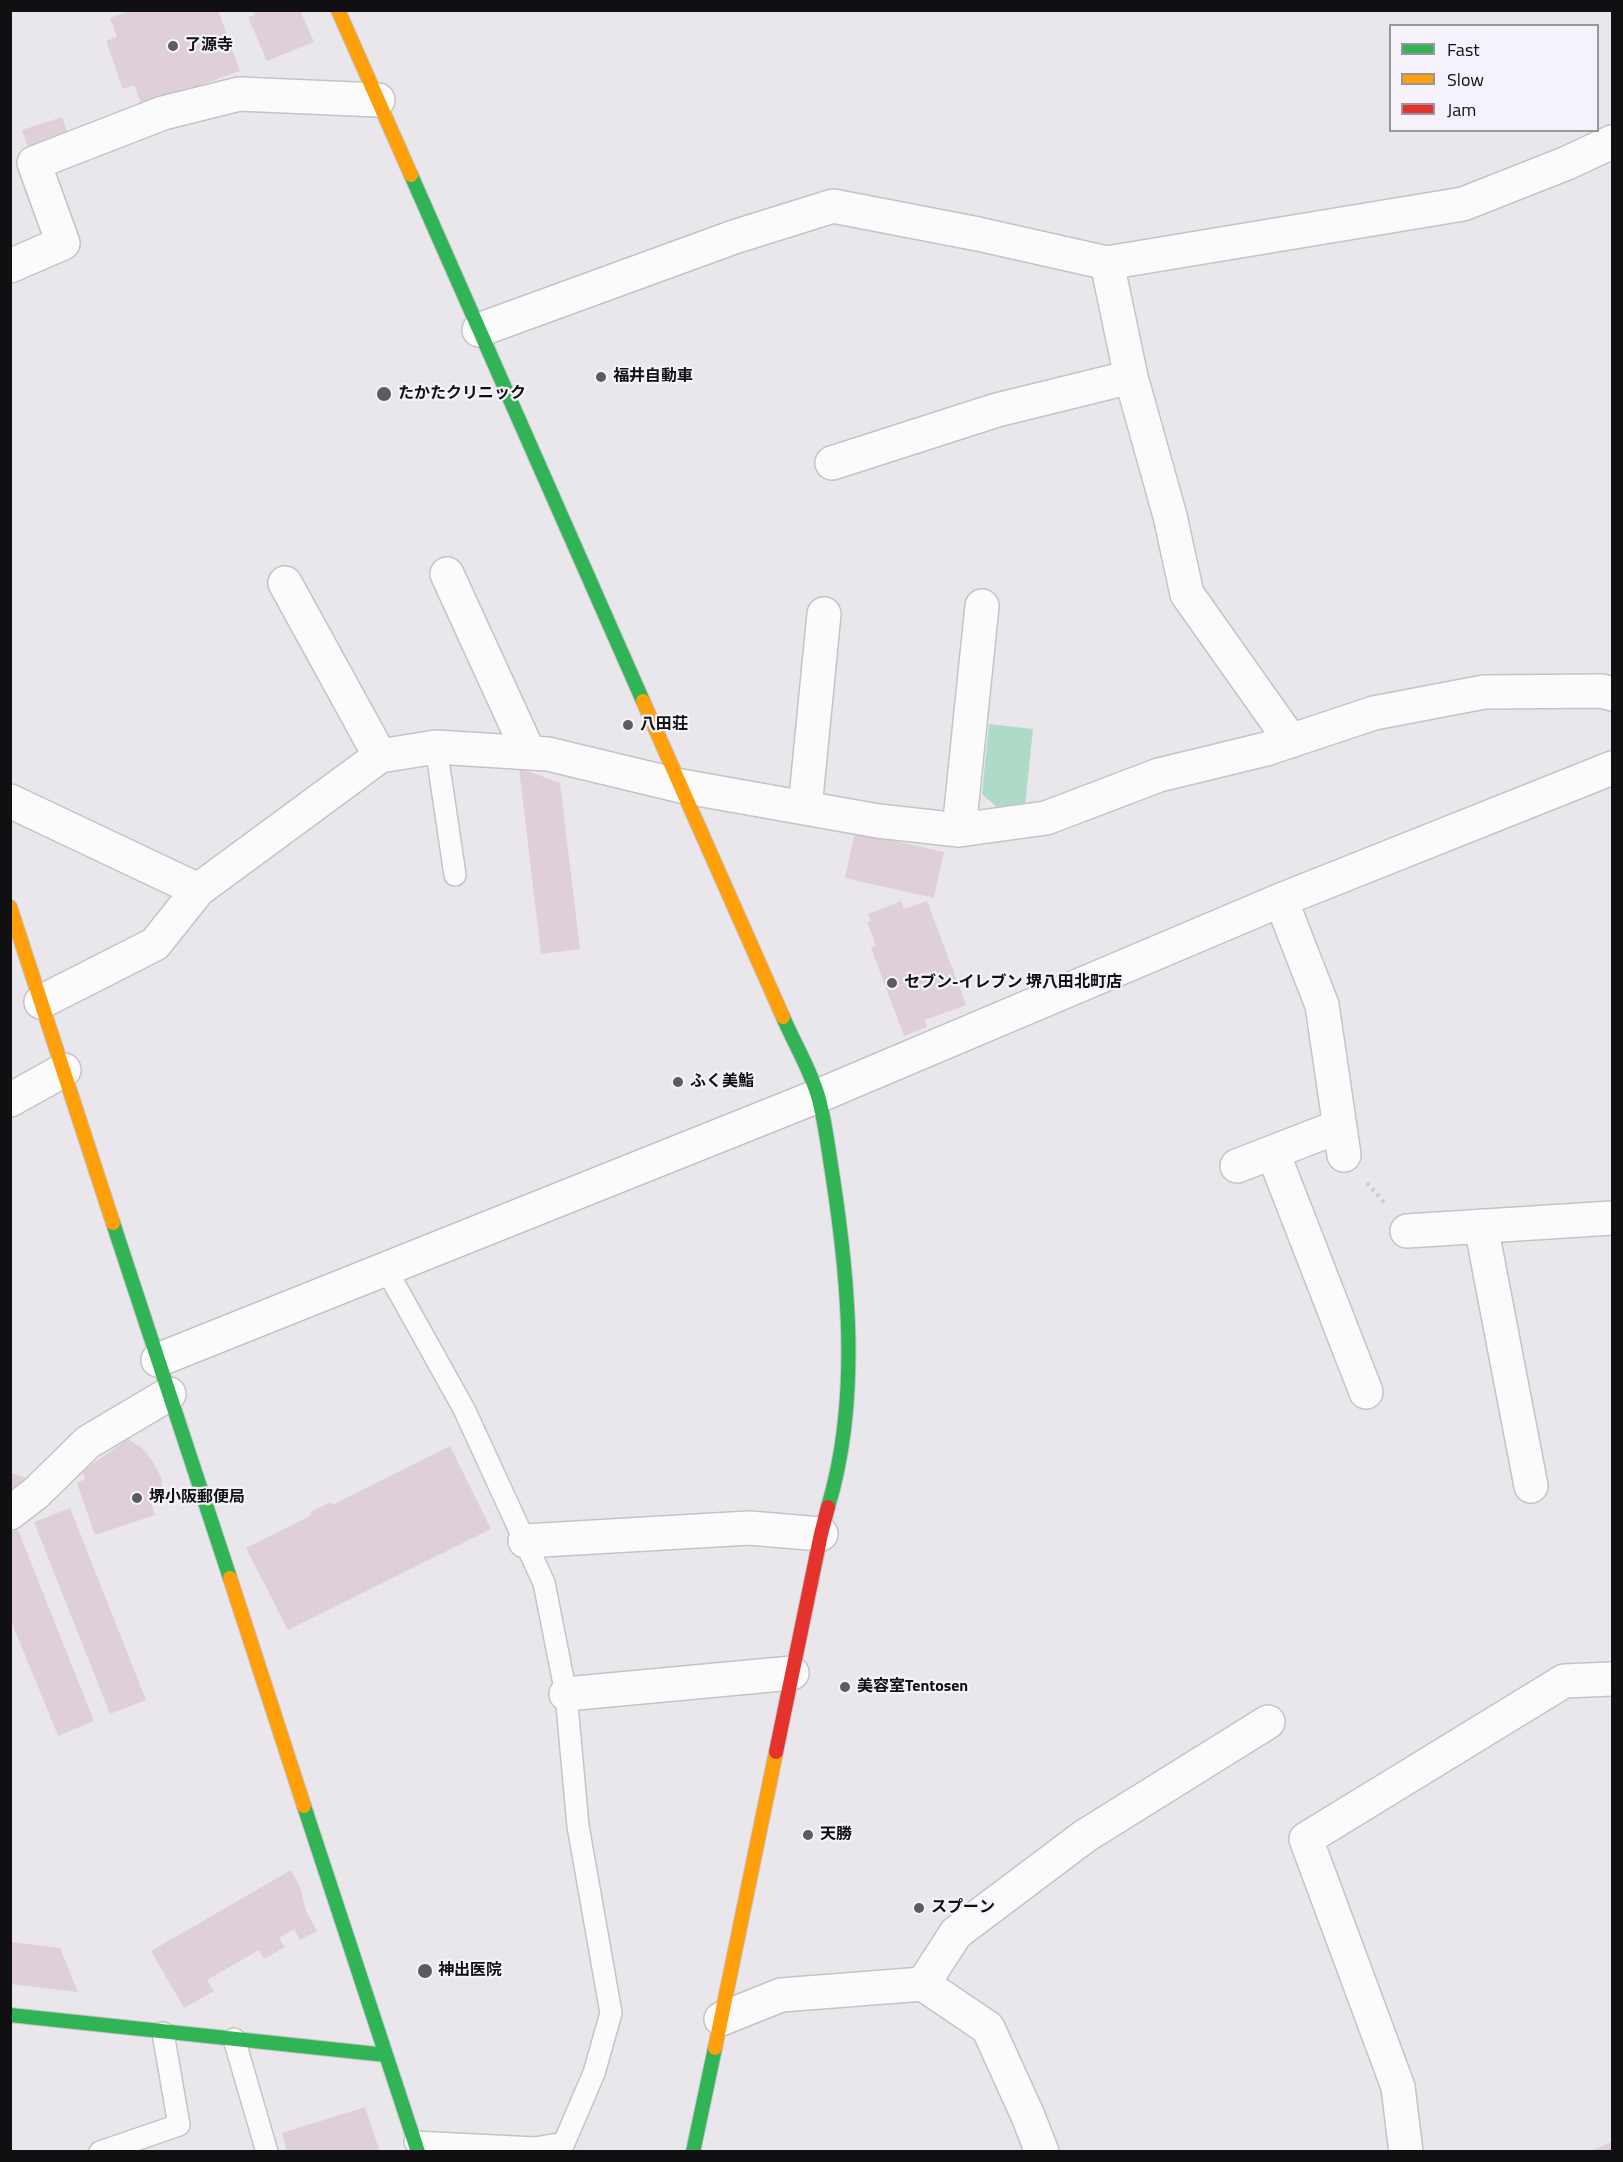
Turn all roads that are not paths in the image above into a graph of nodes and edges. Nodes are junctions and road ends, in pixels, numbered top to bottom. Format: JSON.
{"nodes":[{"id":1,"x":338,"y":10,"type":"edge"},
{"id":2,"x":378,"y":100,"type":"junction"},
{"id":3,"x":1612,"y":142,"type":"edge"},
{"id":4,"x":1107,"y":263,"type":"junction"},
{"id":5,"x":10,"y":266,"type":"edge"},
{"id":6,"x":479,"y":330,"type":"junction"},
{"id":7,"x":1131,"y":377,"type":"junction"},
{"id":8,"x":832,"y":463,"type":"dead end"},
{"id":9,"x":447,"y":574,"type":"dead end"},
{"id":10,"x":285,"y":583,"type":"dead end"},
{"id":11,"x":981,"y":606,"type":"dead end"},
{"id":12,"x":824,"y":614,"type":"dead end"},
{"id":13,"x":1612,"y":694,"type":"edge"},
{"id":14,"x":1291,"y":741,"type":"junction"},
{"id":15,"x":436,"y":747,"type":"junction"},
{"id":16,"x":529,"y":753,"type":"junction"},
{"id":17,"x":380,"y":756,"type":"junction"},
{"id":18,"x":1612,"y":768,"type":"edge"},
{"id":19,"x":681,"y":786,"type":"junction"},
{"id":20,"x":10,"y":801,"type":"edge"},
{"id":21,"x":805,"y":808,"type":"junction"},
{"id":22,"x":959,"y":830,"type":"junction"},
{"id":23,"x":455,"y":875,"type":"dead end"},
{"id":24,"x":198,"y":890,"type":"junction"},
{"id":25,"x":1281,"y":900,"type":"junction"},
{"id":26,"x":14,"y":926,"type":"edge"},
{"id":27,"x":41,"y":1002,"type":"junction"},
{"id":28,"x":64,"y":1070,"type":"junction"},
{"id":29,"x":818,"y":1096,"type":"junction"},
{"id":30,"x":10,"y":1100,"type":"edge"},
{"id":31,"x":1273,"y":1153,"type":"junction"},
{"id":32,"x":1237,"y":1166,"type":"dead end"},
{"id":33,"x":1612,"y":1218,"type":"edge"},
{"id":34,"x":1481,"y":1226,"type":"junction"},
{"id":35,"x":1407,"y":1231,"type":"road end"},
{"id":36,"x":386,"y":1269,"type":"junction"},
{"id":37,"x":158,"y":1360,"type":"junction"},
{"id":38,"x":1366,"y":1392,"type":"dead end"},
{"id":39,"x":169,"y":1394,"type":"junction"},
{"id":40,"x":1531,"y":1486,"type":"dead end"},
{"id":41,"x":10,"y":1513,"type":"edge"},
{"id":42,"x":820,"y":1534,"type":"junction"},
{"id":43,"x":525,"y":1541,"type":"junction"},
{"id":44,"x":792,"y":1673,"type":"junction"},
{"id":45,"x":1612,"y":1679,"type":"edge"},
{"id":46,"x":566,"y":1694,"type":"junction"},
{"id":47,"x":1268,"y":1722,"type":"dead end"},
{"id":48,"x":923,"y":1984,"type":"junction"},
{"id":49,"x":10,"y":2015,"type":"edge"},
{"id":50,"x":721,"y":2019,"type":"junction"},
{"id":51,"x":163,"y":2032,"type":"junction"},
{"id":52,"x":234,"y":2039,"type":"junction"},
{"id":53,"x":386,"y":2055,"type":"junction"},
{"id":54,"x":416,"y":2147,"type":"edge"},
{"id":55,"x":100,"y":2151,"type":"edge"},
{"id":56,"x":267,"y":2151,"type":"edge"},
{"id":57,"x":693,"y":2151,"type":"edge"},
{"id":58,"x":1041,"y":2151,"type":"edge"},
{"id":59,"x":1406,"y":2151,"type":"edge"}],
"edges":[{"from":1,"to":2,"type":"street"},
{"from":2,"to":5,"type":"street"},
{"from":2,"to":6,"type":"street"},
{"from":3,"to":4,"type":"street"},
{"from":4,"to":6,"type":"street"},
{"from":4,"to":7,"type":"street"},
{"from":6,"to":19,"type":"street"},
{"from":7,"to":8,"type":"street"},
{"from":7,"to":14,"type":"street"},
{"from":9,"to":16,"type":"street"},
{"from":10,"to":17,"type":"street"},
{"from":11,"to":22,"type":"street"},
{"from":12,"to":21,"type":"street"},
{"from":13,"to":14,"type":"street"},
{"from":14,"to":22,"type":"street"},
{"from":15,"to":16,"type":"street"},
{"from":15,"to":17,"type":"street"},
{"from":15,"to":23,"type":"lane"},
{"from":16,"to":19,"type":"street"},
{"from":17,"to":24,"type":"street"},
{"from":18,"to":25,"type":"street"},
{"from":19,"to":21,"type":"street"},
{"from":19,"to":29,"type":"street"},
{"from":20,"to":24,"type":"street"},
{"from":21,"to":22,"type":"street"},
{"from":24,"to":27,"type":"street"},
{"from":25,"to":29,"type":"street"},
{"from":25,"to":31,"type":"street"},
{"from":26,"to":27,"type":"street"},
{"from":27,"to":28,"type":"street"},
{"from":28,"to":30,"type":"street"},
{"from":28,"to":37,"type":"street"},
{"from":29,"to":36,"type":"street"},
{"from":29,"to":42,"type":"street"},
{"from":31,"to":32,"type":"street"},
{"from":31,"to":38,"type":"street"},
{"from":33,"to":34,"type":"street"},
{"from":34,"to":35,"type":"street"},
{"from":34,"to":40,"type":"street"},
{"from":36,"to":37,"type":"street"},
{"from":36,"to":43,"type":"lane"},
{"from":37,"to":39,"type":"street"},
{"from":39,"to":41,"type":"street"},
{"from":39,"to":53,"type":"street"},
{"from":42,"to":43,"type":"street"},
{"from":42,"to":44,"type":"street"},
{"from":43,"to":46,"type":"lane"},
{"from":44,"to":46,"type":"street"},
{"from":44,"to":50,"type":"street"},
{"from":45,"to":59,"type":"street"},
{"from":46,"to":54,"type":"lane"},
{"from":47,"to":48,"type":"street"},
{"from":48,"to":50,"type":"street"},
{"from":48,"to":58,"type":"street"},
{"from":49,"to":51,"type":"street"},
{"from":50,"to":57,"type":"street"},
{"from":51,"to":52,"type":"street"},
{"from":51,"to":55,"type":"lane"},
{"from":52,"to":53,"type":"street"},
{"from":52,"to":56,"type":"lane"},
{"from":53,"to":54,"type":"street"}]}
